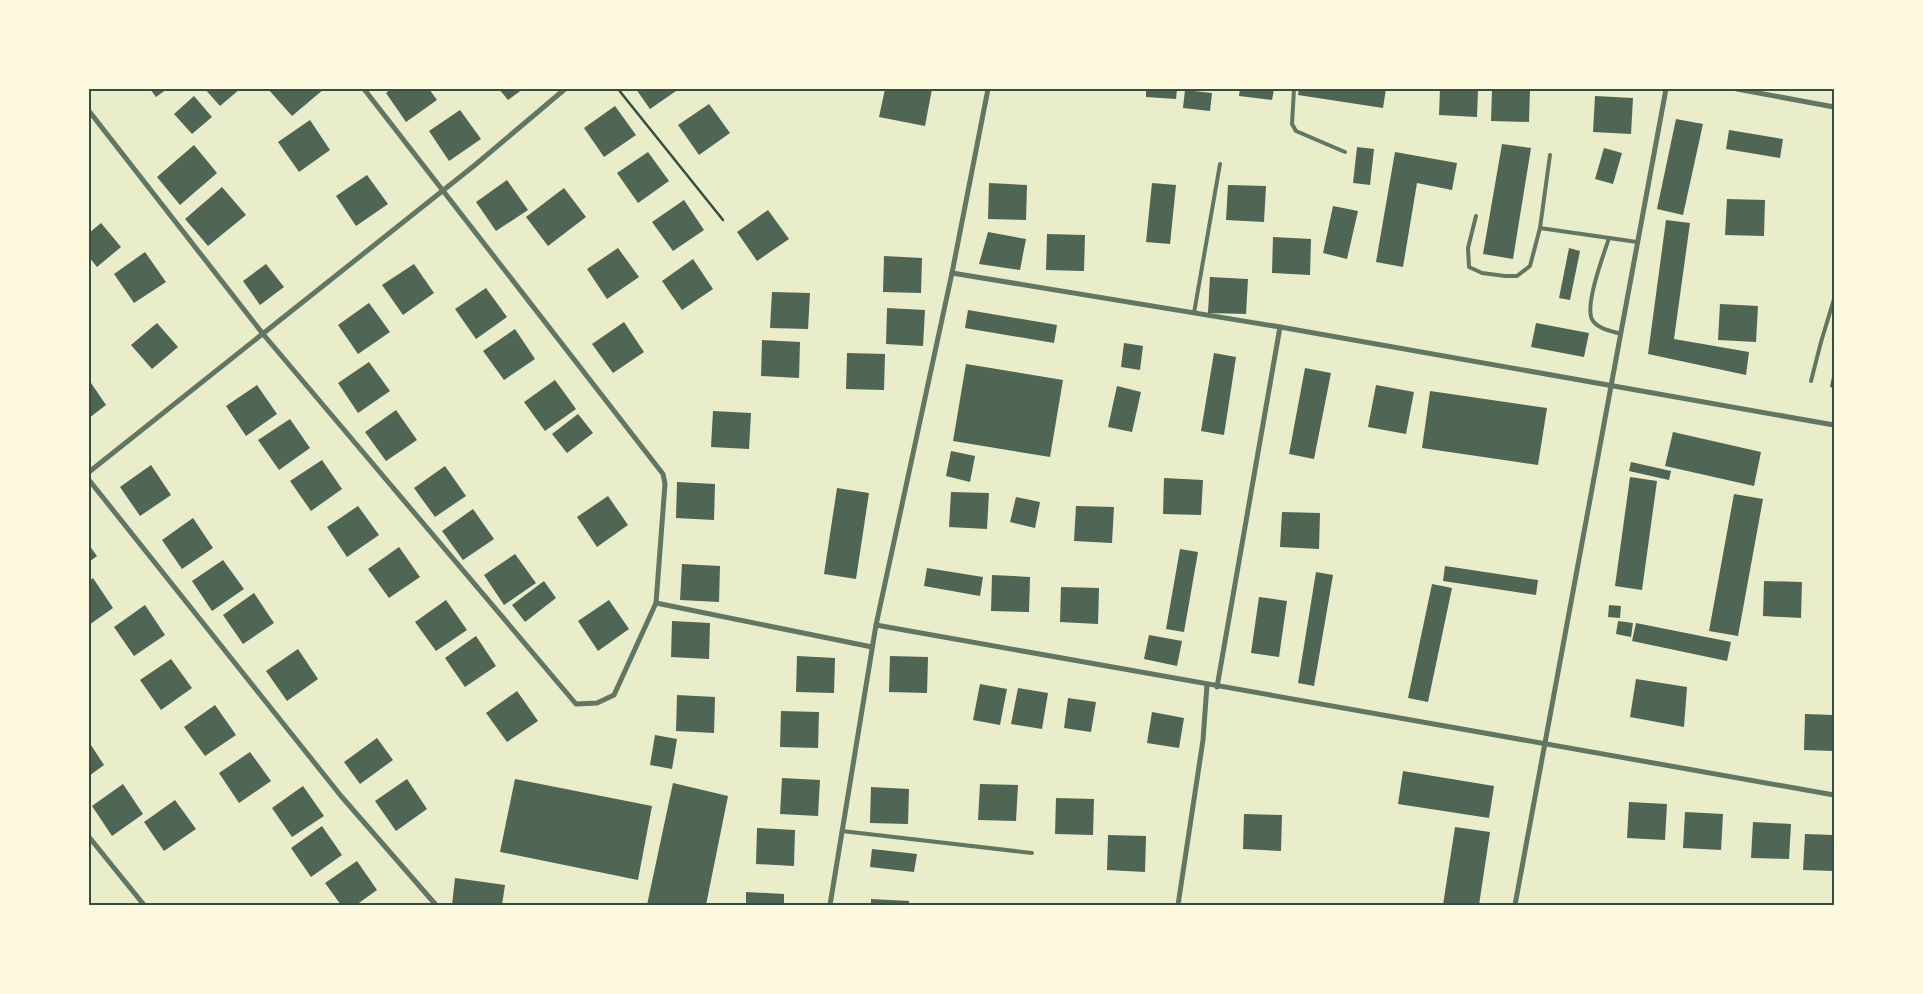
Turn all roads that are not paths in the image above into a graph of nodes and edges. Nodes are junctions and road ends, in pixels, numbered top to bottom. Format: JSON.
{"nodes":[{"id":1,"x":364,"y":89,"type":"edge"},
{"id":2,"x":565,"y":89,"type":"edge"},
{"id":3,"x":988,"y":89,"type":"edge"},
{"id":4,"x":1294,"y":89,"type":"edge"},
{"id":5,"x":1666,"y":89,"type":"edge"},
{"id":6,"x":1737,"y":89,"type":"edge"},
{"id":7,"x":1834,"y":107,"type":"edge"},
{"id":8,"x":89,"y":111,"type":"edge"},
{"id":9,"x":1345,"y":152,"type":"dead end"},
{"id":10,"x":1550,"y":155,"type":"dead end"},
{"id":11,"x":1220,"y":164,"type":"dead end"},
{"id":12,"x":442,"y":191,"type":"junction"},
{"id":13,"x":1476,"y":216,"type":"dead end"},
{"id":14,"x":1540,"y":228,"type":"junction"},
{"id":15,"x":1609,"y":238,"type":"junction"},
{"id":16,"x":1637,"y":242,"type":"junction"},
{"id":17,"x":952,"y":273,"type":"junction"},
{"id":18,"x":1834,"y":299,"type":"edge"},
{"id":19,"x":1194,"y":313,"type":"junction"},
{"id":20,"x":1280,"y":327,"type":"junction"},
{"id":21,"x":263,"y":334,"type":"junction"},
{"id":22,"x":1621,"y":334,"type":"junction"},
{"id":23,"x":1811,"y":382,"type":"dead end"},
{"id":24,"x":1611,"y":384,"type":"junction"},
{"id":25,"x":1834,"y":425,"type":"edge"},
{"id":26,"x":89,"y":472,"type":"edge"},
{"id":27,"x":89,"y":480,"type":"edge"},
{"id":28,"x":656,"y":603,"type":"junction"},
{"id":29,"x":876,"y":625,"type":"junction"},
{"id":30,"x":872,"y":647,"type":"junction"},
{"id":31,"x":1207,"y":685,"type":"junction"},
{"id":32,"x":1217,"y":687,"type":"junction"},
{"id":33,"x":1545,"y":745,"type":"junction"},
{"id":34,"x":1834,"y":795,"type":"edge"},
{"id":35,"x":842,"y":831,"type":"junction"},
{"id":36,"x":89,"y":837,"type":"edge"},
{"id":37,"x":1032,"y":853,"type":"dead end"},
{"id":38,"x":144,"y":905,"type":"edge"},
{"id":39,"x":436,"y":905,"type":"edge"},
{"id":40,"x":830,"y":905,"type":"edge"},
{"id":41,"x":1178,"y":905,"type":"edge"},
{"id":42,"x":1515,"y":905,"type":"edge"}],
"edges":[{"from":1,"to":12,"type":"street"},
{"from":2,"to":12,"type":"street"},
{"from":3,"to":17,"type":"street"},
{"from":4,"to":9,"type":"lane"},
{"from":5,"to":16,"type":"street"},
{"from":6,"to":7,"type":"street"},
{"from":8,"to":21,"type":"street"},
{"from":10,"to":14,"type":"lane"},
{"from":11,"to":19,"type":"lane"},
{"from":12,"to":21,"type":"street"},
{"from":12,"to":28,"type":"street"},
{"from":13,"to":14,"type":"lane"},
{"from":14,"to":15,"type":"lane"},
{"from":15,"to":16,"type":"lane"},
{"from":15,"to":22,"type":"lane"},
{"from":16,"to":22,"type":"street"},
{"from":17,"to":19,"type":"street"},
{"from":17,"to":29,"type":"street"},
{"from":18,"to":23,"type":"lane"},
{"from":19,"to":20,"type":"street"},
{"from":20,"to":24,"type":"street"},
{"from":20,"to":32,"type":"street"},
{"from":21,"to":26,"type":"street"},
{"from":21,"to":28,"type":"street"},
{"from":22,"to":24,"type":"street"},
{"from":24,"to":25,"type":"street"},
{"from":24,"to":33,"type":"street"},
{"from":27,"to":39,"type":"street"},
{"from":28,"to":30,"type":"street"},
{"from":29,"to":30,"type":"street"},
{"from":29,"to":31,"type":"street"},
{"from":30,"to":35,"type":"street"},
{"from":31,"to":32,"type":"street"},
{"from":31,"to":41,"type":"street"},
{"from":32,"to":33,"type":"street"},
{"from":33,"to":34,"type":"street"},
{"from":33,"to":42,"type":"street"},
{"from":35,"to":37,"type":"lane"},
{"from":35,"to":40,"type":"street"},
{"from":36,"to":38,"type":"street"}]}
